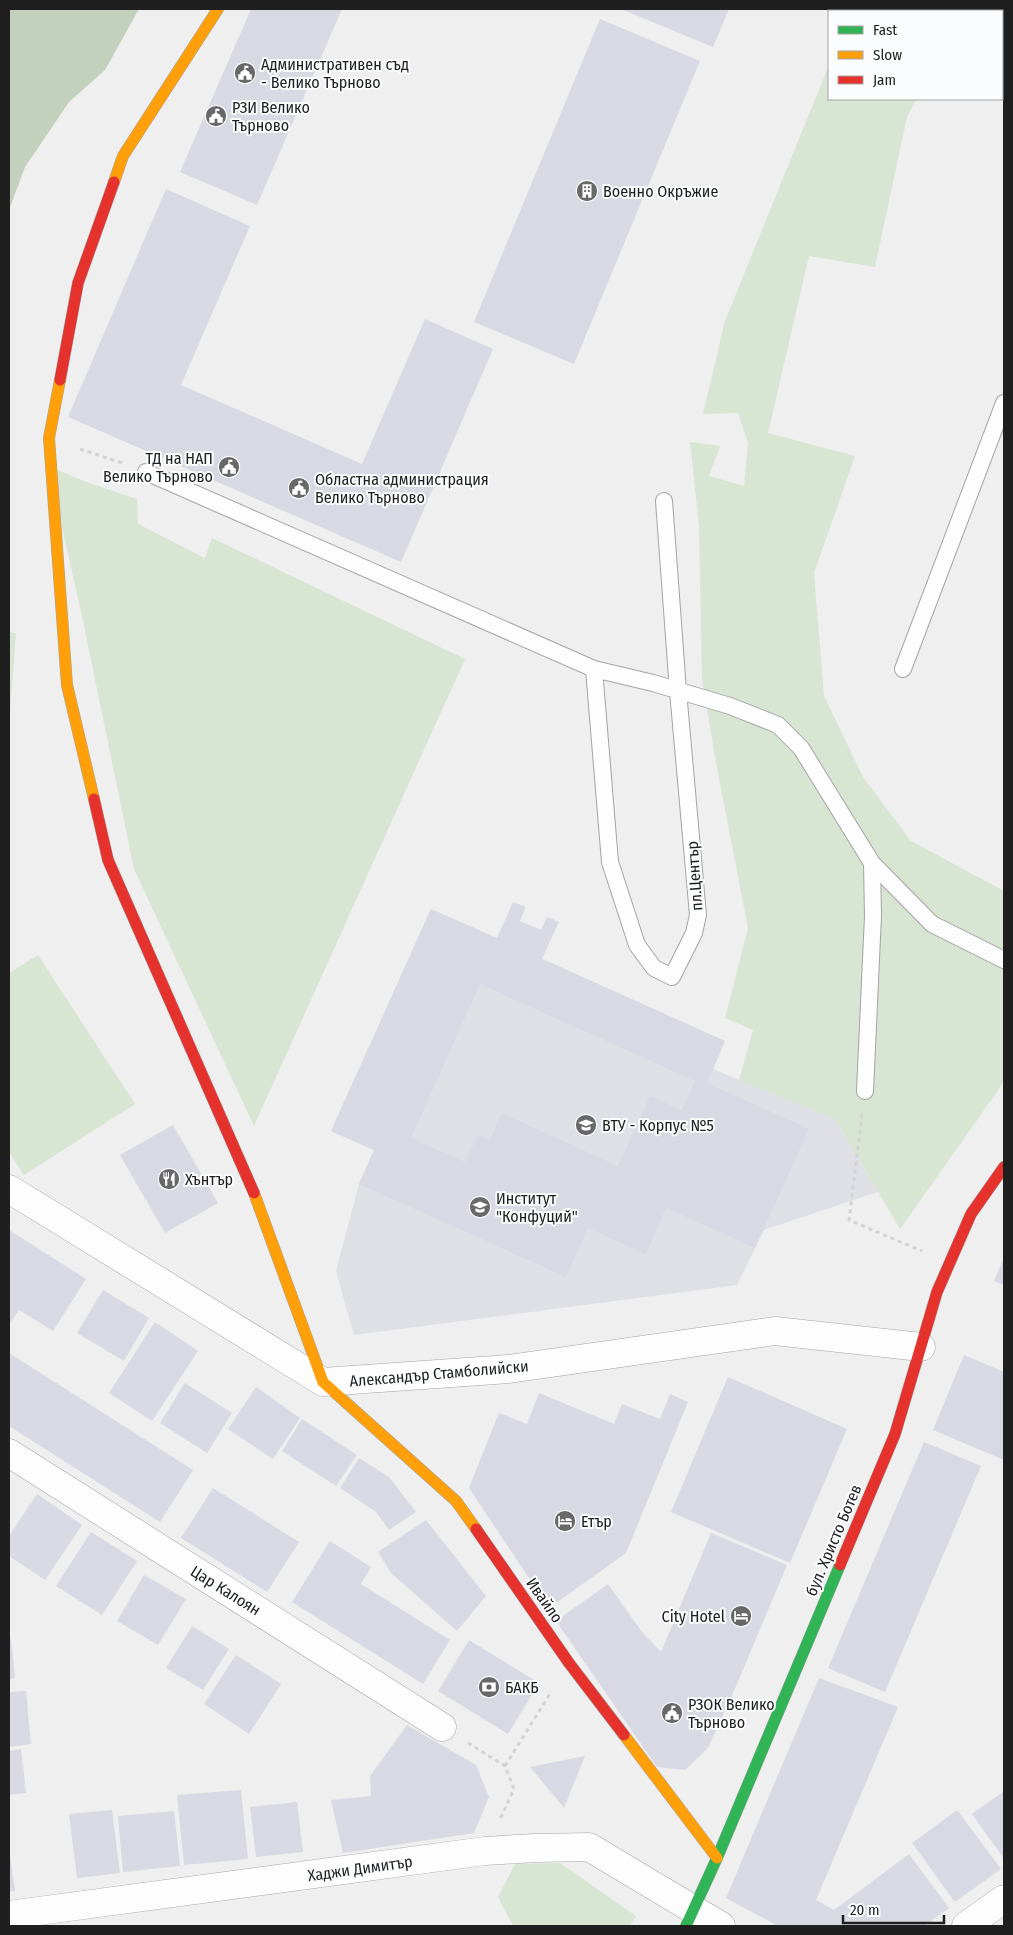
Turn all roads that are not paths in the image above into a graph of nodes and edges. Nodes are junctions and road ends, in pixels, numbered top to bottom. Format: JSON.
{"nodes":[{"id":1,"x":218,"y":9,"type":"edge"},
{"id":2,"x":1004,"y":403,"type":"edge"},
{"id":3,"x":146,"y":472,"type":"road end"},
{"id":4,"x":664,"y":501,"type":"dead end"},
{"id":5,"x":594,"y":669,"type":"junction"},
{"id":6,"x":903,"y":669,"type":"dead end"},
{"id":7,"x":678,"y":691,"type":"junction"},
{"id":8,"x":872,"y":863,"type":"junction"},
{"id":9,"x":1004,"y":960,"type":"edge"},
{"id":10,"x":865,"y":1092,"type":"road end"},
{"id":11,"x":1004,"y":1166,"type":"edge"},
{"id":12,"x":9,"y":1190,"type":"edge"},
{"id":13,"x":921,"y":1347,"type":"junction"},
{"id":14,"x":323,"y":1382,"type":"junction"},
{"id":15,"x":9,"y":1453,"type":"edge"},
{"id":16,"x":442,"y":1727,"type":"road end"},
{"id":17,"x":717,"y":1858,"type":"junction"},
{"id":18,"x":1004,"y":1899,"type":"edge"},
{"id":19,"x":9,"y":1915,"type":"edge"},
{"id":20,"x":690,"y":1919,"type":"edge"},
{"id":21,"x":721,"y":1926,"type":"edge"},
{"id":22,"x":966,"y":1926,"type":"edge"}],
"edges":[{"from":1,"to":14,"type":"street"},
{"from":2,"to":6,"type":"lane"},
{"from":3,"to":5,"type":"lane"},
{"from":4,"to":7,"type":"lane","name":"пл.Център"},
{"from":5,"to":7,"type":"lane"},
{"from":5,"to":7,"type":"lane","name":"пл.Център"},
{"from":7,"to":8,"type":"lane"},
{"from":8,"to":9,"type":"lane"},
{"from":8,"to":10,"type":"lane"},
{"from":11,"to":13,"type":"street","name":"бул. Христо Ботев"},
{"from":12,"to":14,"type":"street"},
{"from":13,"to":14,"type":"street","name":"Александър Стамболийски"},
{"from":13,"to":17,"type":"street","name":"бул. Христо Ботев"},
{"from":14,"to":17,"type":"street","name":"Ивайло"},
{"from":15,"to":16,"type":"street","name":"Цар Калоян"},
{"from":17,"to":20,"type":"street","name":"бул. Христо Ботев"},
{"from":18,"to":22,"type":"street"},
{"from":19,"to":20,"type":"street","name":"Хаджи Димитър"},
{"from":20,"to":21,"type":"street","name":"Хаджи Димитър"}]}
